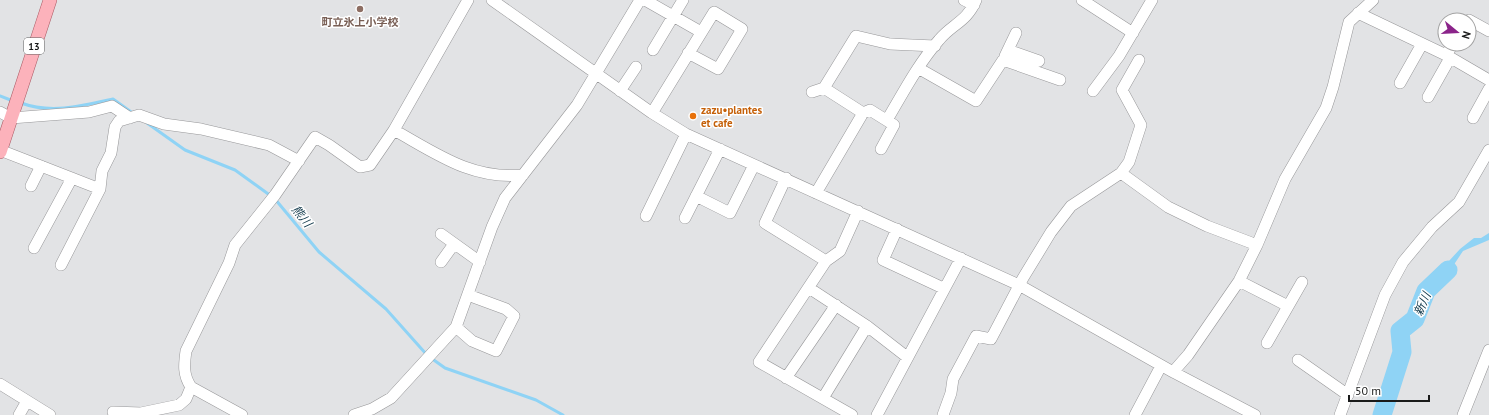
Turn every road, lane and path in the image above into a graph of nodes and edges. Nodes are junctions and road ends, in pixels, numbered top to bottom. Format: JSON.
{"nodes":[{"id":1,"x":50,"y":0,"type":"edge"},
{"id":2,"x":468,"y":0,"type":"edge"},
{"id":3,"x":492,"y":0,"type":"edge"},
{"id":4,"x":640,"y":0,"type":"edge"},
{"id":5,"x":645,"y":0,"type":"edge"},
{"id":6,"x":683,"y":0,"type":"edge"},
{"id":7,"x":1082,"y":0,"type":"edge"},
{"id":8,"x":1152,"y":0,"type":"edge"},
{"id":9,"x":1373,"y":0,"type":"edge"},
{"id":10,"x":971,"y":2,"type":"edge"},
{"id":11,"x":1358,"y":13,"type":"junction"},
{"id":12,"x":673,"y":16,"type":"junction"},
{"id":13,"x":1477,"y":25,"type":"edge"},
{"id":14,"x":1489,"y":31,"type":"edge"},
{"id":15,"x":701,"y":32,"type":"junction"},
{"id":16,"x":1016,"y":33,"type":"dead end"},
{"id":17,"x":1134,"y":33,"type":"junction"},
{"id":18,"x":1422,"y":44,"type":"junction"},
{"id":19,"x":935,"y":46,"type":"junction"},
{"id":20,"x":653,"y":50,"type":"dead end"},
{"id":21,"x":1450,"y":52,"type":"edge"},
{"id":22,"x":688,"y":53,"type":"junction"},
{"id":23,"x":1005,"y":55,"type":"junction"},
{"id":24,"x":1448,"y":57,"type":"junction"},
{"id":25,"x":1139,"y":60,"type":"dead end"},
{"id":26,"x":1039,"y":61,"type":"dead end"},
{"id":27,"x":636,"y":67,"type":"dead end"},
{"id":28,"x":918,"y":68,"type":"junction"},
{"id":29,"x":596,"y":74,"type":"junction"},
{"id":30,"x":1060,"y":80,"type":"dead end"},
{"id":31,"x":1489,"y":80,"type":"edge"},
{"id":32,"x":1400,"y":83,"type":"dead end"},
{"id":33,"x":824,"y":88,"type":"junction"},
{"id":34,"x":1489,"y":89,"type":"edge"},
{"id":35,"x":620,"y":91,"type":"junction"},
{"id":36,"x":1092,"y":91,"type":"dead end"},
{"id":37,"x":812,"y":92,"type":"dead end"},
{"id":38,"x":1428,"y":97,"type":"dead end"},
{"id":39,"x":8,"y":113,"type":"edge"},
{"id":40,"x":652,"y":113,"type":"junction"},
{"id":41,"x":863,"y":113,"type":"junction"},
{"id":42,"x":134,"y":116,"type":"junction"},
{"id":43,"x":1472,"y":118,"type":"dead end"},
{"id":44,"x":887,"y":120,"type":"junction"},
{"id":45,"x":394,"y":130,"type":"junction"},
{"id":46,"x":686,"y":134,"type":"junction"},
{"id":47,"x":720,"y":149,"type":"junction"},
{"id":48,"x":880,"y":149,"type":"dead end"},
{"id":49,"x":1489,"y":150,"type":"edge"},
{"id":50,"x":0,"y":151,"type":"edge"},
{"id":51,"x":299,"y":161,"type":"junction"},
{"id":52,"x":754,"y":165,"type":"junction"},
{"id":53,"x":41,"y":166,"type":"junction"},
{"id":54,"x":1121,"y":173,"type":"junction"},
{"id":55,"x":523,"y":176,"type":"junction"},
{"id":56,"x":72,"y":178,"type":"junction"},
{"id":57,"x":786,"y":178,"type":"junction"},
{"id":58,"x":31,"y":186,"type":"dead end"},
{"id":59,"x":100,"y":189,"type":"junction"},
{"id":60,"x":816,"y":193,"type":"junction"},
{"id":61,"x":696,"y":196,"type":"junction"},
{"id":62,"x":858,"y":211,"type":"junction"},
{"id":63,"x":646,"y":216,"type":"dead end"},
{"id":64,"x":685,"y":218,"type":"dead end"},
{"id":65,"x":897,"y":229,"type":"junction"},
{"id":66,"x":441,"y":234,"type":"dead end"},
{"id":67,"x":454,"y":244,"type":"junction"},
{"id":68,"x":1257,"y":245,"type":"junction"},
{"id":69,"x":34,"y":248,"type":"dead end"},
{"id":70,"x":960,"y":258,"type":"junction"},
{"id":71,"x":826,"y":261,"type":"junction"},
{"id":72,"x":441,"y":262,"type":"dead end"},
{"id":73,"x":480,"y":262,"type":"junction"},
{"id":74,"x":61,"y":265,"type":"dead end"},
{"id":75,"x":1239,"y":281,"type":"junction"},
{"id":76,"x":1302,"y":282,"type":"dead end"},
{"id":77,"x":1019,"y":285,"type":"junction"},
{"id":78,"x":809,"y":288,"type":"junction"},
{"id":79,"x":943,"y":288,"type":"junction"},
{"id":80,"x":468,"y":295,"type":"junction"},
{"id":81,"x":836,"y":305,"type":"junction"},
{"id":82,"x":1288,"y":306,"type":"junction"},
{"id":83,"x":867,"y":326,"type":"junction"},
{"id":84,"x":456,"y":327,"type":"junction"},
{"id":85,"x":1267,"y":343,"type":"dead end"},
{"id":86,"x":1489,"y":350,"type":"edge"},
{"id":87,"x":907,"y":357,"type":"junction"},
{"id":88,"x":1298,"y":360,"type":"dead end"},
{"id":89,"x":1161,"y":366,"type":"junction"},
{"id":90,"x":1173,"y":372,"type":"junction"},
{"id":91,"x":786,"y":378,"type":"junction"},
{"id":92,"x":0,"y":384,"type":"edge"},
{"id":93,"x":192,"y":387,"type":"junction"},
{"id":94,"x":1348,"y":396,"type":"junction"},
{"id":95,"x":823,"y":398,"type":"junction"},
{"id":96,"x":28,"y":401,"type":"junction"},
{"id":97,"x":113,"y":412,"type":"dead end"},
{"id":98,"x":19,"y":415,"type":"edge"},
{"id":99,"x":50,"y":415,"type":"edge"},
{"id":100,"x":242,"y":415,"type":"edge"},
{"id":101,"x":354,"y":415,"type":"edge"},
{"id":102,"x":852,"y":415,"type":"edge"},
{"id":103,"x":877,"y":415,"type":"edge"},
{"id":104,"x":943,"y":415,"type":"edge"},
{"id":105,"x":1135,"y":415,"type":"edge"},
{"id":106,"x":1255,"y":415,"type":"edge"},
{"id":107,"x":1340,"y":415,"type":"edge"},
{"id":108,"x":1463,"y":415,"type":"edge"}],
"edges":[{"from":1,"to":39,"type":"main road","number":"13"},
{"from":2,"to":45,"type":"street"},
{"from":3,"to":29,"type":"street"},
{"from":4,"to":29,"type":"street"},
{"from":5,"to":12,"type":"street"},
{"from":6,"to":12,"type":"street"},
{"from":7,"to":17,"type":"street"},
{"from":8,"to":17,"type":"street"},
{"from":9,"to":11,"type":"street"},
{"from":10,"to":19,"type":"street"},
{"from":11,"to":18,"type":"street"},
{"from":11,"to":68,"type":"street"},
{"from":12,"to":15,"type":"street"},
{"from":12,"to":20,"type":"street"},
{"from":13,"to":14,"type":"street"},
{"from":15,"to":22,"type":"street"},
{"from":15,"to":22,"type":"street"},
{"from":16,"to":23,"type":"street"},
{"from":17,"to":36,"type":"street"},
{"from":18,"to":24,"type":"street"},
{"from":18,"to":32,"type":"street"},
{"from":19,"to":28,"type":"street"},
{"from":19,"to":33,"type":"street"},
{"from":21,"to":24,"type":"street"},
{"from":22,"to":40,"type":"street"},
{"from":23,"to":26,"type":"street"},
{"from":23,"to":28,"type":"street"},
{"from":23,"to":30,"type":"street"},
{"from":24,"to":31,"type":"street"},
{"from":24,"to":38,"type":"street"},
{"from":25,"to":54,"type":"street"},
{"from":27,"to":35,"type":"street"},
{"from":28,"to":44,"type":"street"},
{"from":29,"to":35,"type":"street"},
{"from":29,"to":55,"type":"street"},
{"from":33,"to":37,"type":"street"},
{"from":33,"to":41,"type":"street"},
{"from":34,"to":43,"type":"street"},
{"from":35,"to":40,"type":"street"},
{"from":39,"to":42,"type":"street"},
{"from":39,"to":50,"type":"main road","number":"13"},
{"from":40,"to":46,"type":"street"},
{"from":41,"to":44,"type":"street"},
{"from":41,"to":60,"type":"street"},
{"from":42,"to":51,"type":"street"},
{"from":42,"to":59,"type":"street"},
{"from":44,"to":48,"type":"street"},
{"from":45,"to":51,"type":"street"},
{"from":45,"to":55,"type":"street"},
{"from":46,"to":47,"type":"street"},
{"from":46,"to":63,"type":"street"},
{"from":47,"to":52,"type":"street"},
{"from":47,"to":61,"type":"street"},
{"from":49,"to":94,"type":"street"},
{"from":50,"to":53,"type":"street"},
{"from":51,"to":93,"type":"street"},
{"from":52,"to":57,"type":"street"},
{"from":52,"to":61,"type":"street"},
{"from":53,"to":56,"type":"street"},
{"from":53,"to":58,"type":"street"},
{"from":54,"to":68,"type":"street"},
{"from":54,"to":77,"type":"street"},
{"from":55,"to":73,"type":"street"},
{"from":56,"to":59,"type":"street"},
{"from":56,"to":69,"type":"street"},
{"from":57,"to":60,"type":"street"},
{"from":57,"to":71,"type":"street"},
{"from":59,"to":74,"type":"street"},
{"from":60,"to":62,"type":"street"},
{"from":61,"to":64,"type":"street"},
{"from":62,"to":65,"type":"street"},
{"from":62,"to":71,"type":"street"},
{"from":65,"to":70,"type":"street"},
{"from":65,"to":79,"type":"street"},
{"from":66,"to":67,"type":"street"},
{"from":67,"to":72,"type":"street"},
{"from":67,"to":73,"type":"street"},
{"from":68,"to":75,"type":"street"},
{"from":70,"to":77,"type":"street"},
{"from":70,"to":79,"type":"street"},
{"from":71,"to":78,"type":"street"},
{"from":73,"to":80,"type":"street"},
{"from":75,"to":82,"type":"street"},
{"from":75,"to":90,"type":"street"},
{"from":76,"to":82,"type":"street"},
{"from":77,"to":89,"type":"street"},
{"from":77,"to":104,"type":"street"},
{"from":78,"to":81,"type":"street"},
{"from":78,"to":91,"type":"street"},
{"from":79,"to":87,"type":"street"},
{"from":80,"to":84,"type":"street"},
{"from":80,"to":84,"type":"street"},
{"from":81,"to":83,"type":"street"},
{"from":81,"to":91,"type":"street"},
{"from":82,"to":85,"type":"street"},
{"from":83,"to":87,"type":"street"},
{"from":83,"to":95,"type":"street"},
{"from":84,"to":101,"type":"street"},
{"from":86,"to":108,"type":"street"},
{"from":87,"to":103,"type":"street"},
{"from":88,"to":94,"type":"street"},
{"from":89,"to":90,"type":"street"},
{"from":89,"to":105,"type":"street"},
{"from":90,"to":106,"type":"street"},
{"from":91,"to":95,"type":"street"},
{"from":92,"to":96,"type":"street"},
{"from":93,"to":97,"type":"street"},
{"from":93,"to":100,"type":"street"},
{"from":94,"to":107,"type":"street"},
{"from":95,"to":102,"type":"street"},
{"from":96,"to":98,"type":"street"},
{"from":96,"to":99,"type":"street"}]}
